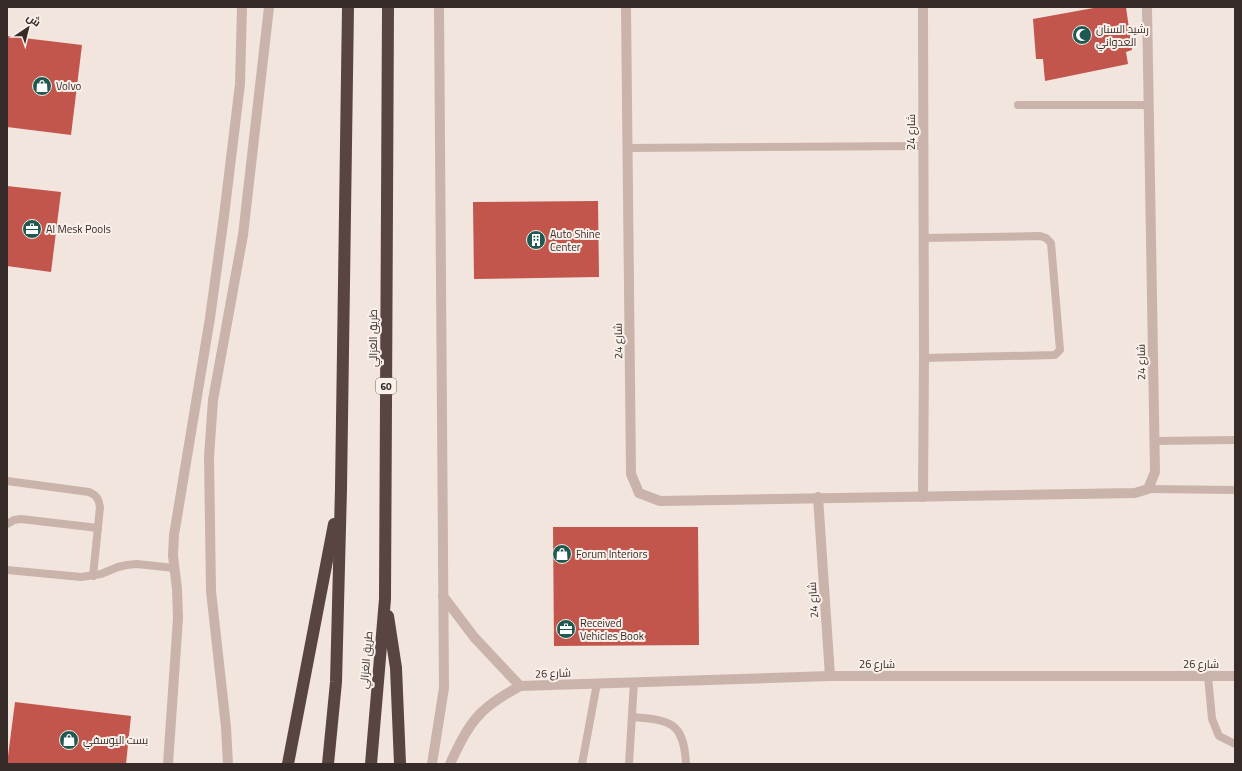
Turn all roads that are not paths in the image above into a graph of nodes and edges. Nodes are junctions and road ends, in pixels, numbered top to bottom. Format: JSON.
{"nodes":[{"id":1,"x":242,"y":7,"type":"edge"},
{"id":2,"x":269,"y":7,"type":"edge"},
{"id":3,"x":348,"y":7,"type":"edge"},
{"id":4,"x":388,"y":7,"type":"edge"},
{"id":5,"x":439,"y":7,"type":"edge"},
{"id":6,"x":626,"y":7,"type":"edge"},
{"id":7,"x":923,"y":7,"type":"edge"},
{"id":8,"x":1147,"y":7,"type":"edge"},
{"id":9,"x":1018,"y":105,"type":"dead end"},
{"id":10,"x":1149,"y":105,"type":"junction"},
{"id":11,"x":923,"y":146,"type":"junction"},
{"id":12,"x":628,"y":148,"type":"junction"},
{"id":13,"x":923,"y":238,"type":"junction"},
{"id":14,"x":924,"y":358,"type":"junction"},
{"id":15,"x":1235,"y":440,"type":"edge"},
{"id":16,"x":1154,"y":441,"type":"junction"},
{"id":17,"x":7,"y":481,"type":"edge"},
{"id":18,"x":341,"y":489,"type":"junction"},
{"id":19,"x":1148,"y":489,"type":"junction"},
{"id":20,"x":1235,"y":490,"type":"edge"},
{"id":21,"x":922,"y":496,"type":"junction"},
{"id":22,"x":818,"y":498,"type":"junction"},
{"id":23,"x":7,"y":524,"type":"edge"},
{"id":24,"x":98,"y":528,"type":"junction"},
{"id":25,"x":174,"y":568,"type":"junction"},
{"id":26,"x":7,"y":570,"type":"edge"},
{"id":27,"x":93,"y":576,"type":"junction"},
{"id":28,"x":443,"y":596,"type":"junction"},
{"id":29,"x":385,"y":599,"type":"junction"},
{"id":30,"x":830,"y":676,"type":"junction"},
{"id":31,"x":1208,"y":676,"type":"junction"},
{"id":32,"x":1235,"y":676,"type":"edge"},
{"id":33,"x":634,"y":682,"type":"junction"},
{"id":34,"x":597,"y":684,"type":"junction"},
{"id":35,"x":520,"y":686,"type":"junction"},
{"id":36,"x":632,"y":717,"type":"junction"},
{"id":37,"x":1235,"y":744,"type":"edge"},
{"id":38,"x":168,"y":764,"type":"edge"},
{"id":39,"x":228,"y":764,"type":"edge"},
{"id":40,"x":288,"y":764,"type":"edge"},
{"id":41,"x":328,"y":764,"type":"edge"},
{"id":42,"x":371,"y":764,"type":"edge"},
{"id":43,"x":400,"y":764,"type":"edge"},
{"id":44,"x":432,"y":764,"type":"edge"},
{"id":45,"x":450,"y":764,"type":"edge"},
{"id":46,"x":582,"y":764,"type":"edge"},
{"id":47,"x":628,"y":764,"type":"edge"},
{"id":48,"x":686,"y":764,"type":"edge"}],
"edges":[{"from":1,"to":25,"type":"street"},
{"from":2,"to":39,"type":"street"},
{"from":3,"to":18,"type":"highway"},
{"from":4,"to":29,"type":"highway","name":"طريق الغزالي","number":"60"},
{"from":5,"to":28,"type":"street"},
{"from":6,"to":12,"type":"street","name":"شارع 24"},
{"from":7,"to":11,"type":"street","name":"شارع 24"},
{"from":8,"to":10,"type":"street","name":"شارع 24"},
{"from":9,"to":10,"type":"lane"},
{"from":10,"to":16,"type":"street","name":"شارع 24"},
{"from":11,"to":12,"type":"lane"},
{"from":11,"to":13,"type":"street","name":"شارع 24"},
{"from":12,"to":22,"type":"street","name":"شارع 24"},
{"from":13,"to":14,"type":"street","name":"شارع 24"},
{"from":13,"to":14,"type":"lane"},
{"from":14,"to":21,"type":"street","name":"شارع 24"},
{"from":15,"to":16,"type":"lane"},
{"from":16,"to":19,"type":"street","name":"شارع 24"},
{"from":17,"to":24,"type":"lane"},
{"from":18,"to":40,"type":"highway"},
{"from":18,"to":41,"type":"highway"},
{"from":19,"to":20,"type":"lane"},
{"from":19,"to":21,"type":"street","name":"شارع 24"},
{"from":21,"to":22,"type":"street","name":"شارع 24"},
{"from":22,"to":30,"type":"street","name":"شارع 24"},
{"from":23,"to":24,"type":"lane"},
{"from":24,"to":27,"type":"lane"},
{"from":25,"to":27,"type":"lane"},
{"from":25,"to":38,"type":"street"},
{"from":26,"to":27,"type":"lane"},
{"from":28,"to":35,"type":"street","name":"شارع 26"},
{"from":28,"to":44,"type":"street"},
{"from":29,"to":42,"type":"highway","name":"طريق الغزالي","number":"60"},
{"from":29,"to":43,"type":"highway"},
{"from":30,"to":31,"type":"street","name":"شارع 26"},
{"from":30,"to":33,"type":"street","name":"شارع 26"},
{"from":31,"to":32,"type":"street","name":"شارع 26"},
{"from":31,"to":37,"type":"lane"},
{"from":33,"to":34,"type":"street","name":"شارع 26"},
{"from":33,"to":36,"type":"lane"},
{"from":34,"to":35,"type":"street","name":"شارع 26"},
{"from":34,"to":46,"type":"lane"},
{"from":35,"to":45,"type":"street","name":"شارع 26"},
{"from":36,"to":47,"type":"lane"},
{"from":36,"to":48,"type":"lane"}]}
